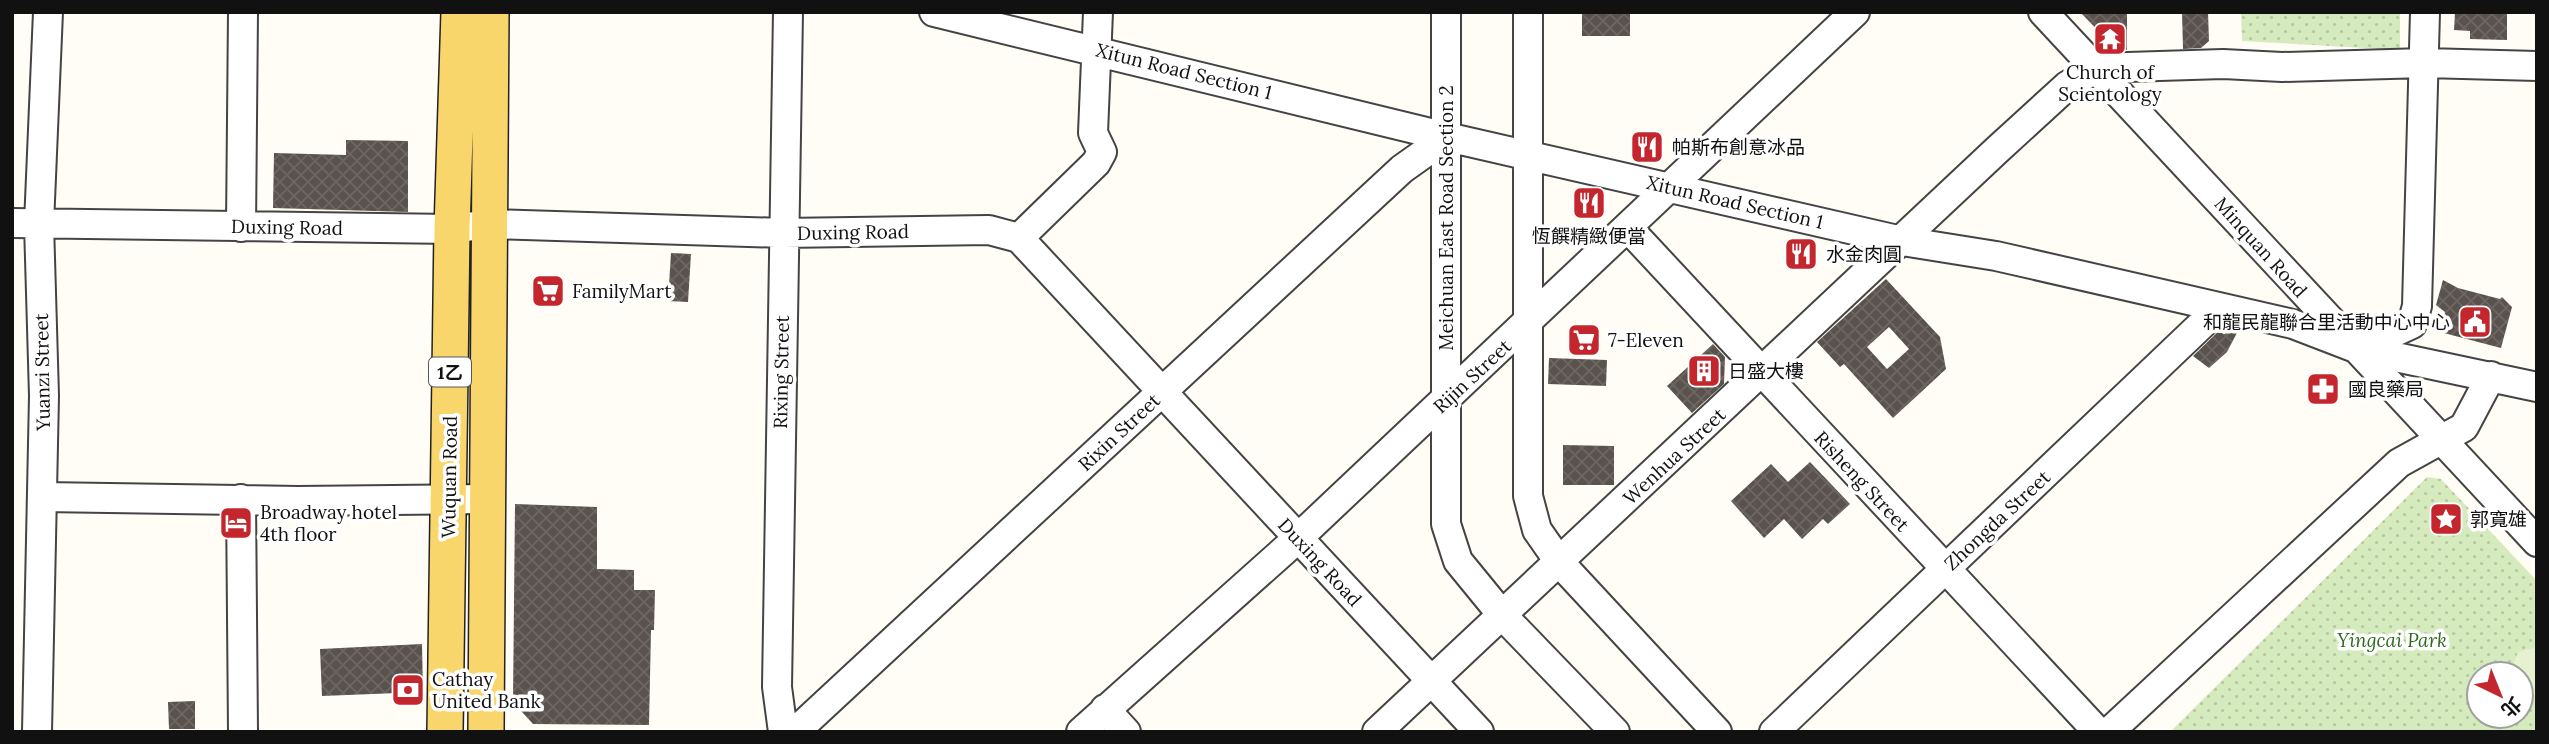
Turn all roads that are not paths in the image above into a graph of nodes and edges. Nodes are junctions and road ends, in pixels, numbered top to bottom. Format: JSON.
{"nodes":[{"id":1,"x":48,"y":12,"type":"edge"},
{"id":2,"x":243,"y":12,"type":"edge"},
{"id":3,"x":459,"y":12,"type":"edge"},
{"id":4,"x":491,"y":12,"type":"edge"},
{"id":5,"x":788,"y":12,"type":"edge"},
{"id":6,"x":934,"y":12,"type":"edge"},
{"id":7,"x":1098,"y":12,"type":"edge"},
{"id":8,"x":1446,"y":12,"type":"edge"},
{"id":9,"x":1528,"y":12,"type":"edge"},
{"id":10,"x":1855,"y":12,"type":"edge"},
{"id":11,"x":2043,"y":12,"type":"edge"},
{"id":12,"x":2424,"y":12,"type":"edge"},
{"id":13,"x":1095,"y":50,"type":"junction"},
{"id":14,"x":2425,"y":63,"type":"junction"},
{"id":15,"x":2537,"y":66,"type":"edge"},
{"id":16,"x":2096,"y":68,"type":"junction"},
{"id":17,"x":1447,"y":137,"type":"junction"},
{"id":18,"x":1529,"y":156,"type":"junction"},
{"id":19,"x":1671,"y":187,"type":"junction"},
{"id":20,"x":26,"y":223,"type":"edge"},
{"id":21,"x":489,"y":224,"type":"junction"},
{"id":22,"x":241,"y":227,"type":"junction"},
{"id":23,"x":452,"y":229,"type":"junction"},
{"id":24,"x":1628,"y":229,"type":"junction"},
{"id":25,"x":783,"y":233,"type":"junction"},
{"id":26,"x":1019,"y":238,"type":"junction"},
{"id":27,"x":1902,"y":241,"type":"junction"},
{"id":28,"x":2219,"y":308,"type":"junction"},
{"id":29,"x":1526,"y":326,"type":"junction"},
{"id":30,"x":2358,"y":349,"type":"junction"},
{"id":31,"x":1762,"y":374,"type":"junction"},
{"id":32,"x":2491,"y":376,"type":"junction"},
{"id":33,"x":2537,"y":387,"type":"edge"},
{"id":34,"x":1161,"y":392,"type":"junction"},
{"id":35,"x":1446,"y":400,"type":"junction"},
{"id":36,"x":2441,"y":438,"type":"junction"},
{"id":37,"x":43,"y":497,"type":"junction"},
{"id":38,"x":241,"y":499,"type":"junction"},
{"id":39,"x":487,"y":499,"type":"junction"},
{"id":40,"x":449,"y":501,"type":"junction"},
{"id":41,"x":1297,"y":538,"type":"junction"},
{"id":42,"x":2537,"y":542,"type":"edge"},
{"id":43,"x":1560,"y":563,"type":"junction"},
{"id":44,"x":1945,"y":569,"type":"junction"},
{"id":45,"x":1503,"y":616,"type":"junction"},
{"id":46,"x":1432,"y":681,"type":"junction"},
{"id":47,"x":1105,"y":709,"type":"junction"},
{"id":48,"x":37,"y":732,"type":"edge"},
{"id":49,"x":243,"y":732,"type":"edge"},
{"id":50,"x":445,"y":732,"type":"edge"},
{"id":51,"x":486,"y":732,"type":"edge"},
{"id":52,"x":783,"y":732,"type":"edge"},
{"id":53,"x":795,"y":732,"type":"edge"},
{"id":54,"x":1081,"y":732,"type":"edge"},
{"id":55,"x":1126,"y":732,"type":"edge"},
{"id":56,"x":1377,"y":732,"type":"edge"},
{"id":57,"x":1479,"y":732,"type":"edge"},
{"id":58,"x":1615,"y":732,"type":"edge"},
{"id":59,"x":1717,"y":732,"type":"edge"},
{"id":60,"x":1774,"y":732,"type":"edge"},
{"id":61,"x":2098,"y":732,"type":"edge"},
{"id":62,"x":2109,"y":732,"type":"edge"}],
"edges":[{"from":1,"to":20,"type":"street","name":"Yuanzi Street"},
{"from":2,"to":22,"type":"street"},
{"from":3,"to":23,"type":"main road","name":"Wuquan Road","number":"1乙"},
{"from":4,"to":21,"type":"main road","name":"Wuquan Road","number":"1乙"},
{"from":5,"to":25,"type":"street","name":"Rixing Street"},
{"from":6,"to":13,"type":"street","name":"Xitun Road Section 1"},
{"from":7,"to":13,"type":"street"},
{"from":8,"to":17,"type":"street","name":"Meichuan East Road Section 2"},
{"from":9,"to":18,"type":"street"},
{"from":10,"to":19,"type":"street","name":"Rijin Street"},
{"from":11,"to":16,"type":"street","name":"Minquan Road"},
{"from":12,"to":14,"type":"street"},
{"from":13,"to":17,"type":"street","name":"Xitun Road Section 1"},
{"from":13,"to":26,"type":"street"},
{"from":14,"to":15,"type":"street"},
{"from":14,"to":16,"type":"street"},
{"from":14,"to":30,"type":"street"},
{"from":16,"to":27,"type":"street","name":"Wenhua Street"},
{"from":16,"to":30,"type":"street","name":"Minquan Road"},
{"from":17,"to":18,"type":"street","name":"Xitun Road Section 1"},
{"from":17,"to":34,"type":"street","name":"Rixin Street"},
{"from":17,"to":35,"type":"street","name":"Meichuan East Road Section 2"},
{"from":18,"to":19,"type":"street","name":"Xitun Road Section 1"},
{"from":18,"to":29,"type":"street"},
{"from":19,"to":24,"type":"street","name":"Rijin Street"},
{"from":19,"to":27,"type":"street","name":"Xitun Road Section 1"},
{"from":20,"to":22,"type":"street","name":"Duxing Road"},
{"from":20,"to":37,"type":"street","name":"Yuanzi Street"},
{"from":21,"to":23,"type":"street","name":"Duxing Road"},
{"from":21,"to":25,"type":"street","name":"Duxing Road"},
{"from":21,"to":39,"type":"main road","name":"Wuquan Road","number":"1乙"},
{"from":22,"to":23,"type":"street","name":"Duxing Road"},
{"from":23,"to":40,"type":"main road","name":"Wuquan Road","number":"1乙"},
{"from":24,"to":29,"type":"street","name":"Rijin Street"},
{"from":24,"to":31,"type":"street","name":"Risheng Street"},
{"from":25,"to":26,"type":"street","name":"Duxing Road"},
{"from":25,"to":52,"type":"street","name":"Rixing Street"},
{"from":26,"to":34,"type":"street","name":"Duxing Road"},
{"from":27,"to":28,"type":"street","name":"Xitun Road Section 1"},
{"from":27,"to":31,"type":"street","name":"Wenhua Street"},
{"from":28,"to":30,"type":"street","name":"Xitun Road Section 1"},
{"from":28,"to":44,"type":"street","name":"Zhongda Street"},
{"from":29,"to":35,"type":"street","name":"Rijin Street"},
{"from":29,"to":43,"type":"street"},
{"from":30,"to":32,"type":"street","name":"Xitun Road Section 1"},
{"from":30,"to":36,"type":"street","name":"Minquan Road"},
{"from":31,"to":43,"type":"street","name":"Wenhua Street"},
{"from":31,"to":44,"type":"street","name":"Risheng Street"},
{"from":32,"to":33,"type":"street","name":"Xitun Road Section 1"},
{"from":32,"to":36,"type":"street"},
{"from":34,"to":41,"type":"street","name":"Duxing Road"},
{"from":34,"to":53,"type":"street","name":"Rixin Street"},
{"from":35,"to":41,"type":"street","name":"Rijin Street"},
{"from":35,"to":45,"type":"street","name":"Meichuan East Road Section 2"},
{"from":36,"to":42,"type":"street","name":"Minquan Road"},
{"from":36,"to":62,"type":"street"},
{"from":37,"to":38,"type":"street"},
{"from":37,"to":48,"type":"street","name":"Yuanzi Street"},
{"from":38,"to":40,"type":"street"},
{"from":38,"to":49,"type":"street"},
{"from":39,"to":40,"type":"street"},
{"from":39,"to":51,"type":"main road","name":"Wuquan Road","number":"1乙"},
{"from":40,"to":50,"type":"main road","name":"Wuquan Road","number":"1乙"},
{"from":41,"to":46,"type":"street","name":"Duxing Road"},
{"from":41,"to":47,"type":"street","name":"Rijin Street"},
{"from":43,"to":45,"type":"street","name":"Wenhua Street"},
{"from":43,"to":59,"type":"street"},
{"from":44,"to":60,"type":"street","name":"Zhongda Street"},
{"from":44,"to":61,"type":"street","name":"Risheng Street"},
{"from":45,"to":46,"type":"street","name":"Wenhua Street"},
{"from":45,"to":58,"type":"street","name":"Meichuan East Road Section 2"},
{"from":46,"to":56,"type":"street","name":"Wenhua Street"},
{"from":46,"to":57,"type":"street","name":"Duxing Road"},
{"from":47,"to":54,"type":"street","name":"Rijin Street"},
{"from":47,"to":55,"type":"street"}]}
